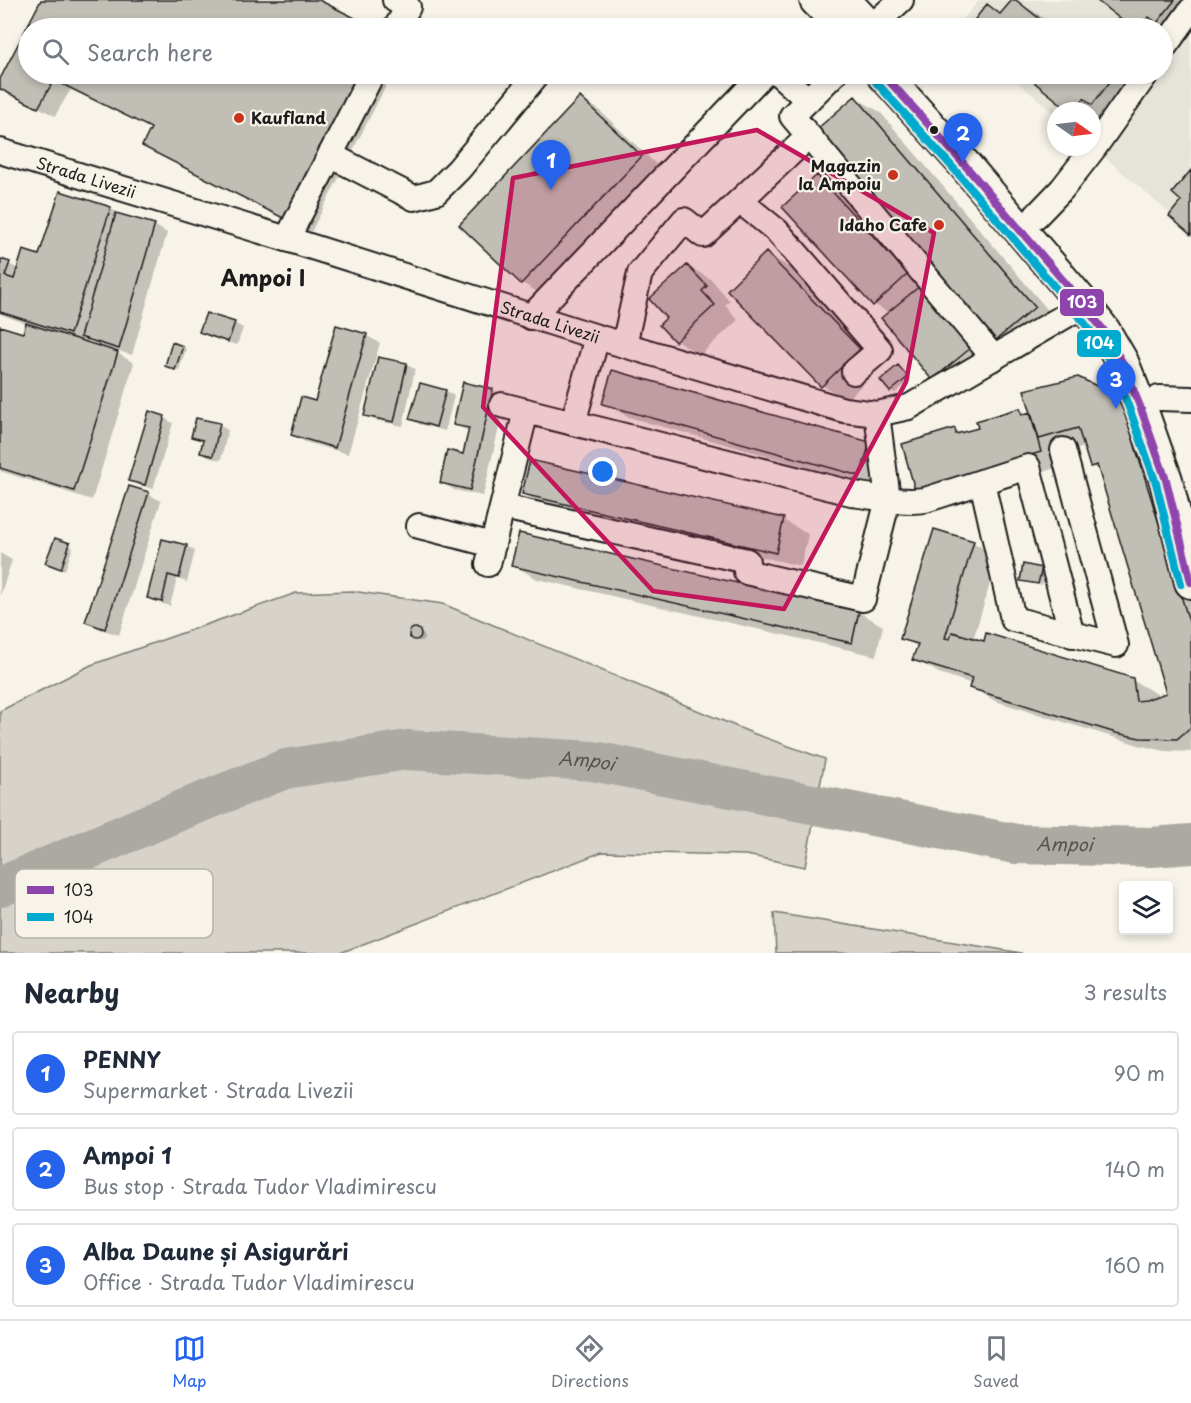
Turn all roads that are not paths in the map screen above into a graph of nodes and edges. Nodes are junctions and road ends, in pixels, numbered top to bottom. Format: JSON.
{"nodes":[{"id":1,"x":395,"y":0,"type":"edge"},
{"id":2,"x":816,"y":0,"type":"edge"},
{"id":3,"x":844,"y":0,"type":"edge"},
{"id":4,"x":901,"y":0,"type":"edge"},
{"id":5,"x":1191,"y":10,"type":"edge"},
{"id":6,"x":402,"y":18,"type":"edge"},
{"id":7,"x":833,"y":18,"type":"edge"},
{"id":8,"x":861,"y":18,"type":"edge"},
{"id":9,"x":881,"y":18,"type":"edge"},
{"id":10,"x":1173,"y":35,"type":"edge"},
{"id":11,"x":367,"y":84,"type":"edge"},
{"id":12,"x":528,"y":84,"type":"edge"},
{"id":13,"x":753,"y":84,"type":"edge"},
{"id":14,"x":790,"y":84,"type":"edge"},
{"id":15,"x":824,"y":84,"type":"edge"},
{"id":16,"x":893,"y":84,"type":"edge"},
{"id":17,"x":920,"y":84,"type":"edge"},
{"id":18,"x":1139,"y":84,"type":"edge"},
{"id":19,"x":808,"y":100,"type":"junction"},
{"id":20,"x":808,"y":136,"type":"junction"},
{"id":21,"x":330,"y":155,"type":"junction"},
{"id":22,"x":2,"y":159,"type":"edge"},
{"id":23,"x":740,"y":201,"type":"junction"},
{"id":24,"x":1036,"y":216,"type":"junction"},
{"id":25,"x":287,"y":239,"type":"junction"},
{"id":26,"x":1084,"y":305,"type":"junction"},
{"id":27,"x":531,"y":317,"type":"junction"},
{"id":28,"x":597,"y":337,"type":"junction"},
{"id":29,"x":624,"y":345,"type":"junction"},
{"id":30,"x":994,"y":358,"type":"junction"},
{"id":31,"x":854,"y":372,"type":"dead end"},
{"id":32,"x":1160,"y":398,"type":"junction"},
{"id":33,"x":1191,"y":399,"type":"edge"},
{"id":34,"x":502,"y":405,"type":"dead end"},
{"id":35,"x":526,"y":411,"type":"junction"},
{"id":36,"x":877,"y":414,"type":"junction"},
{"id":37,"x":573,"y":423,"type":"junction"},
{"id":38,"x":1063,"y":450,"type":"dead end"},
{"id":39,"x":982,"y":482,"type":"junction"},
{"id":40,"x":888,"y":499,"type":"junction"},
{"id":41,"x":1191,"y":504,"type":"edge"},
{"id":42,"x":503,"y":507,"type":"junction"},
{"id":43,"x":419,"y":526,"type":"dead end"},
{"id":44,"x":1191,"y":582,"type":"edge"},
{"id":45,"x":1072,"y":635,"type":"junction"}],
"edges":[{"from":1,"to":6,"type":"street"},
{"from":2,"to":7,"type":"main road"},
{"from":3,"to":8,"type":"main road"},
{"from":4,"to":9,"type":"street"},
{"from":5,"to":10,"type":"street"},
{"from":11,"to":21,"type":"street"},
{"from":12,"to":21,"type":"street"},
{"from":13,"to":27,"type":"street"},
{"from":14,"to":19,"type":"street"},
{"from":15,"to":19,"type":"street"},
{"from":16,"to":26,"type":"main road"},
{"from":17,"to":24,"type":"main road"},
{"from":18,"to":24,"type":"street"},
{"from":19,"to":20,"type":"street"},
{"from":20,"to":23,"type":"street"},
{"from":20,"to":30,"type":"street"},
{"from":21,"to":25,"type":"street"},
{"from":22,"to":25,"type":"street","name":"Strada Livezii"},
{"from":23,"to":29,"type":"street"},
{"from":23,"to":31,"type":"street"},
{"from":24,"to":32,"type":"main road"},
{"from":25,"to":27,"type":"street","name":"Strada Livezii"},
{"from":26,"to":30,"type":"street","name":"Strada Livezii"},
{"from":26,"to":44,"type":"main road"},
{"from":27,"to":28,"type":"street","name":"Strada Livezii"},
{"from":28,"to":29,"type":"street","name":"Strada Livezii"},
{"from":28,"to":37,"type":"street"},
{"from":29,"to":36,"type":"street","name":"Strada Livezii"},
{"from":30,"to":36,"type":"street","name":"Strada Livezii"},
{"from":32,"to":33,"type":"street"},
{"from":32,"to":41,"type":"main road"},
{"from":34,"to":35,"type":"street"},
{"from":35,"to":37,"type":"street"},
{"from":35,"to":42,"type":"street"},
{"from":36,"to":40,"type":"street"},
{"from":37,"to":40,"type":"street"},
{"from":38,"to":45,"type":"street"},
{"from":39,"to":40,"type":"street"},
{"from":39,"to":45,"type":"street"},
{"from":39,"to":45,"type":"street"},
{"from":40,"to":42,"type":"street"},
{"from":42,"to":43,"type":"street"}]}
